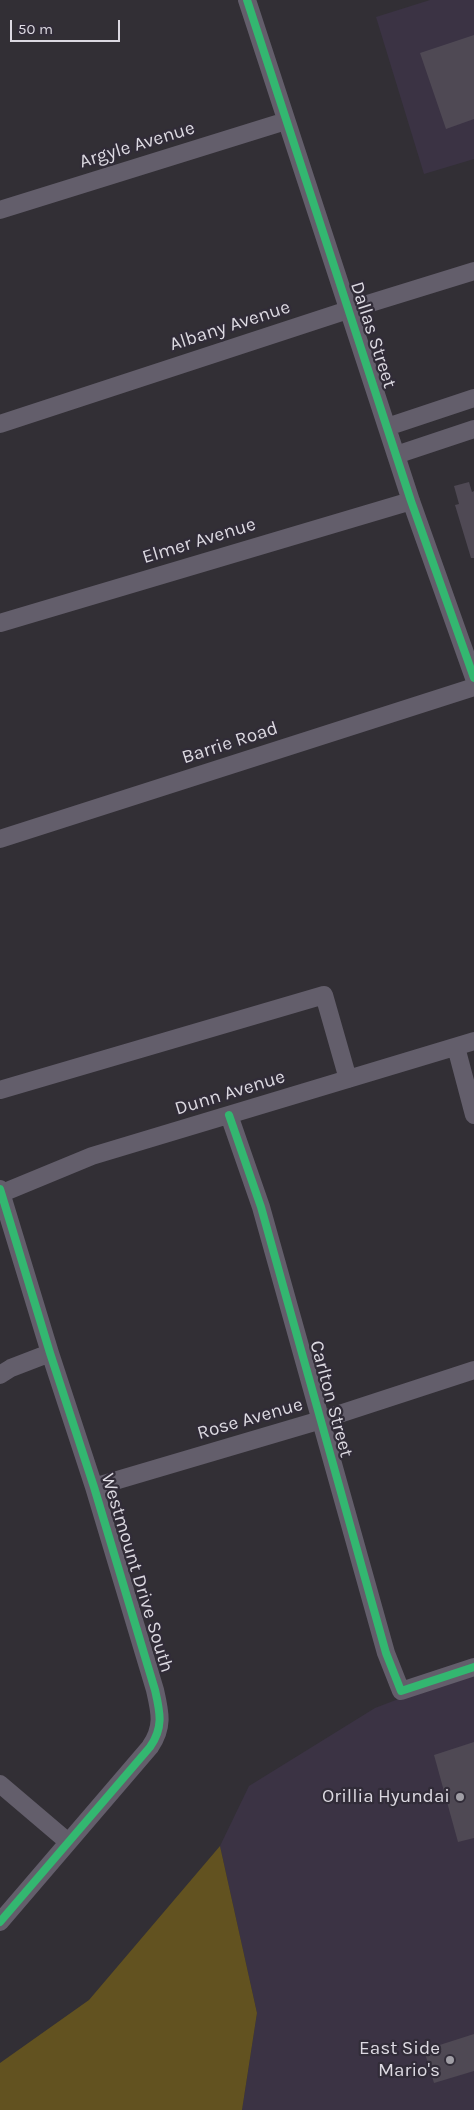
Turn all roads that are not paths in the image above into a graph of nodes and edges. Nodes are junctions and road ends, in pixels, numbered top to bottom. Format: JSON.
{"nodes":[{"id":1,"x":247,"y":0,"type":"edge"},
{"id":2,"x":286,"y":121,"type":"junction"},
{"id":3,"x":0,"y":210,"type":"edge"},
{"id":4,"x":474,"y":271,"type":"edge"},
{"id":5,"x":348,"y":310,"type":"junction"},
{"id":6,"x":474,"y":398,"type":"edge"},
{"id":7,"x":0,"y":424,"type":"edge"},
{"id":8,"x":387,"y":427,"type":"junction"},
{"id":9,"x":474,"y":429,"type":"edge"},
{"id":10,"x":396,"y":455,"type":"junction"},
{"id":11,"x":411,"y":501,"type":"junction"},
{"id":12,"x":0,"y":623,"type":"edge"},
{"id":13,"x":474,"y":678,"type":"edge"},
{"id":14,"x":474,"y":687,"type":"edge"},
{"id":15,"x":0,"y":839,"type":"edge"},
{"id":16,"x":474,"y":1041,"type":"edge"},
{"id":17,"x":456,"y":1047,"type":"junction"},
{"id":18,"x":348,"y":1079,"type":"junction"},
{"id":19,"x":0,"y":1090,"type":"edge"},
{"id":20,"x":229,"y":1115,"type":"junction"},
{"id":21,"x":474,"y":1115,"type":"edge"},
{"id":22,"x":1,"y":1192,"type":"edge"},
{"id":23,"x":50,"y":1353,"type":"junction"},
{"id":24,"x":474,"y":1370,"type":"edge"},
{"id":25,"x":0,"y":1375,"type":"edge"},
{"id":26,"x":321,"y":1420,"type":"junction"},
{"id":27,"x":94,"y":1487,"type":"junction"},
{"id":28,"x":474,"y":1667,"type":"edge"},
{"id":29,"x":0,"y":1784,"type":"edge"},
{"id":30,"x":67,"y":1841,"type":"junction"},
{"id":31,"x":0,"y":1922,"type":"edge"}],
"edges":[{"from":1,"to":2,"type":"street","name":"Dallas Street"},
{"from":2,"to":3,"type":"street","name":"Argyle Avenue"},
{"from":2,"to":5,"type":"street","name":"Dallas Street"},
{"from":4,"to":5,"type":"street","name":"Albany Avenue"},
{"from":5,"to":7,"type":"street","name":"Albany Avenue"},
{"from":5,"to":8,"type":"street","name":"Dallas Street"},
{"from":6,"to":8,"type":"street"},
{"from":8,"to":10,"type":"street","name":"Dallas Street"},
{"from":9,"to":10,"type":"street"},
{"from":10,"to":11,"type":"street","name":"Dallas Street"},
{"from":11,"to":12,"type":"street","name":"Elmer Avenue"},
{"from":11,"to":13,"type":"street","name":"Dallas Street"},
{"from":14,"to":15,"type":"street","name":"Barrie Road"},
{"from":16,"to":17,"type":"street","name":"Dunn Avenue"},
{"from":17,"to":18,"type":"street","name":"Dunn Avenue"},
{"from":17,"to":21,"type":"street"},
{"from":18,"to":19,"type":"street"},
{"from":18,"to":20,"type":"street","name":"Dunn Avenue"},
{"from":20,"to":22,"type":"street","name":"Dunn Avenue"},
{"from":20,"to":26,"type":"street","name":"Carlton Street"},
{"from":22,"to":23,"type":"street","name":"Westmount Drive South"},
{"from":23,"to":25,"type":"street"},
{"from":23,"to":27,"type":"street","name":"Westmount Drive South"},
{"from":24,"to":26,"type":"street","name":"Rose Avenue"},
{"from":26,"to":27,"type":"street","name":"Rose Avenue"},
{"from":26,"to":28,"type":"street","name":"Carlton Street"},
{"from":27,"to":30,"type":"street","name":"Westmount Drive South"},
{"from":29,"to":30,"type":"street"},
{"from":30,"to":31,"type":"street","name":"Westmount Drive South"}]}
